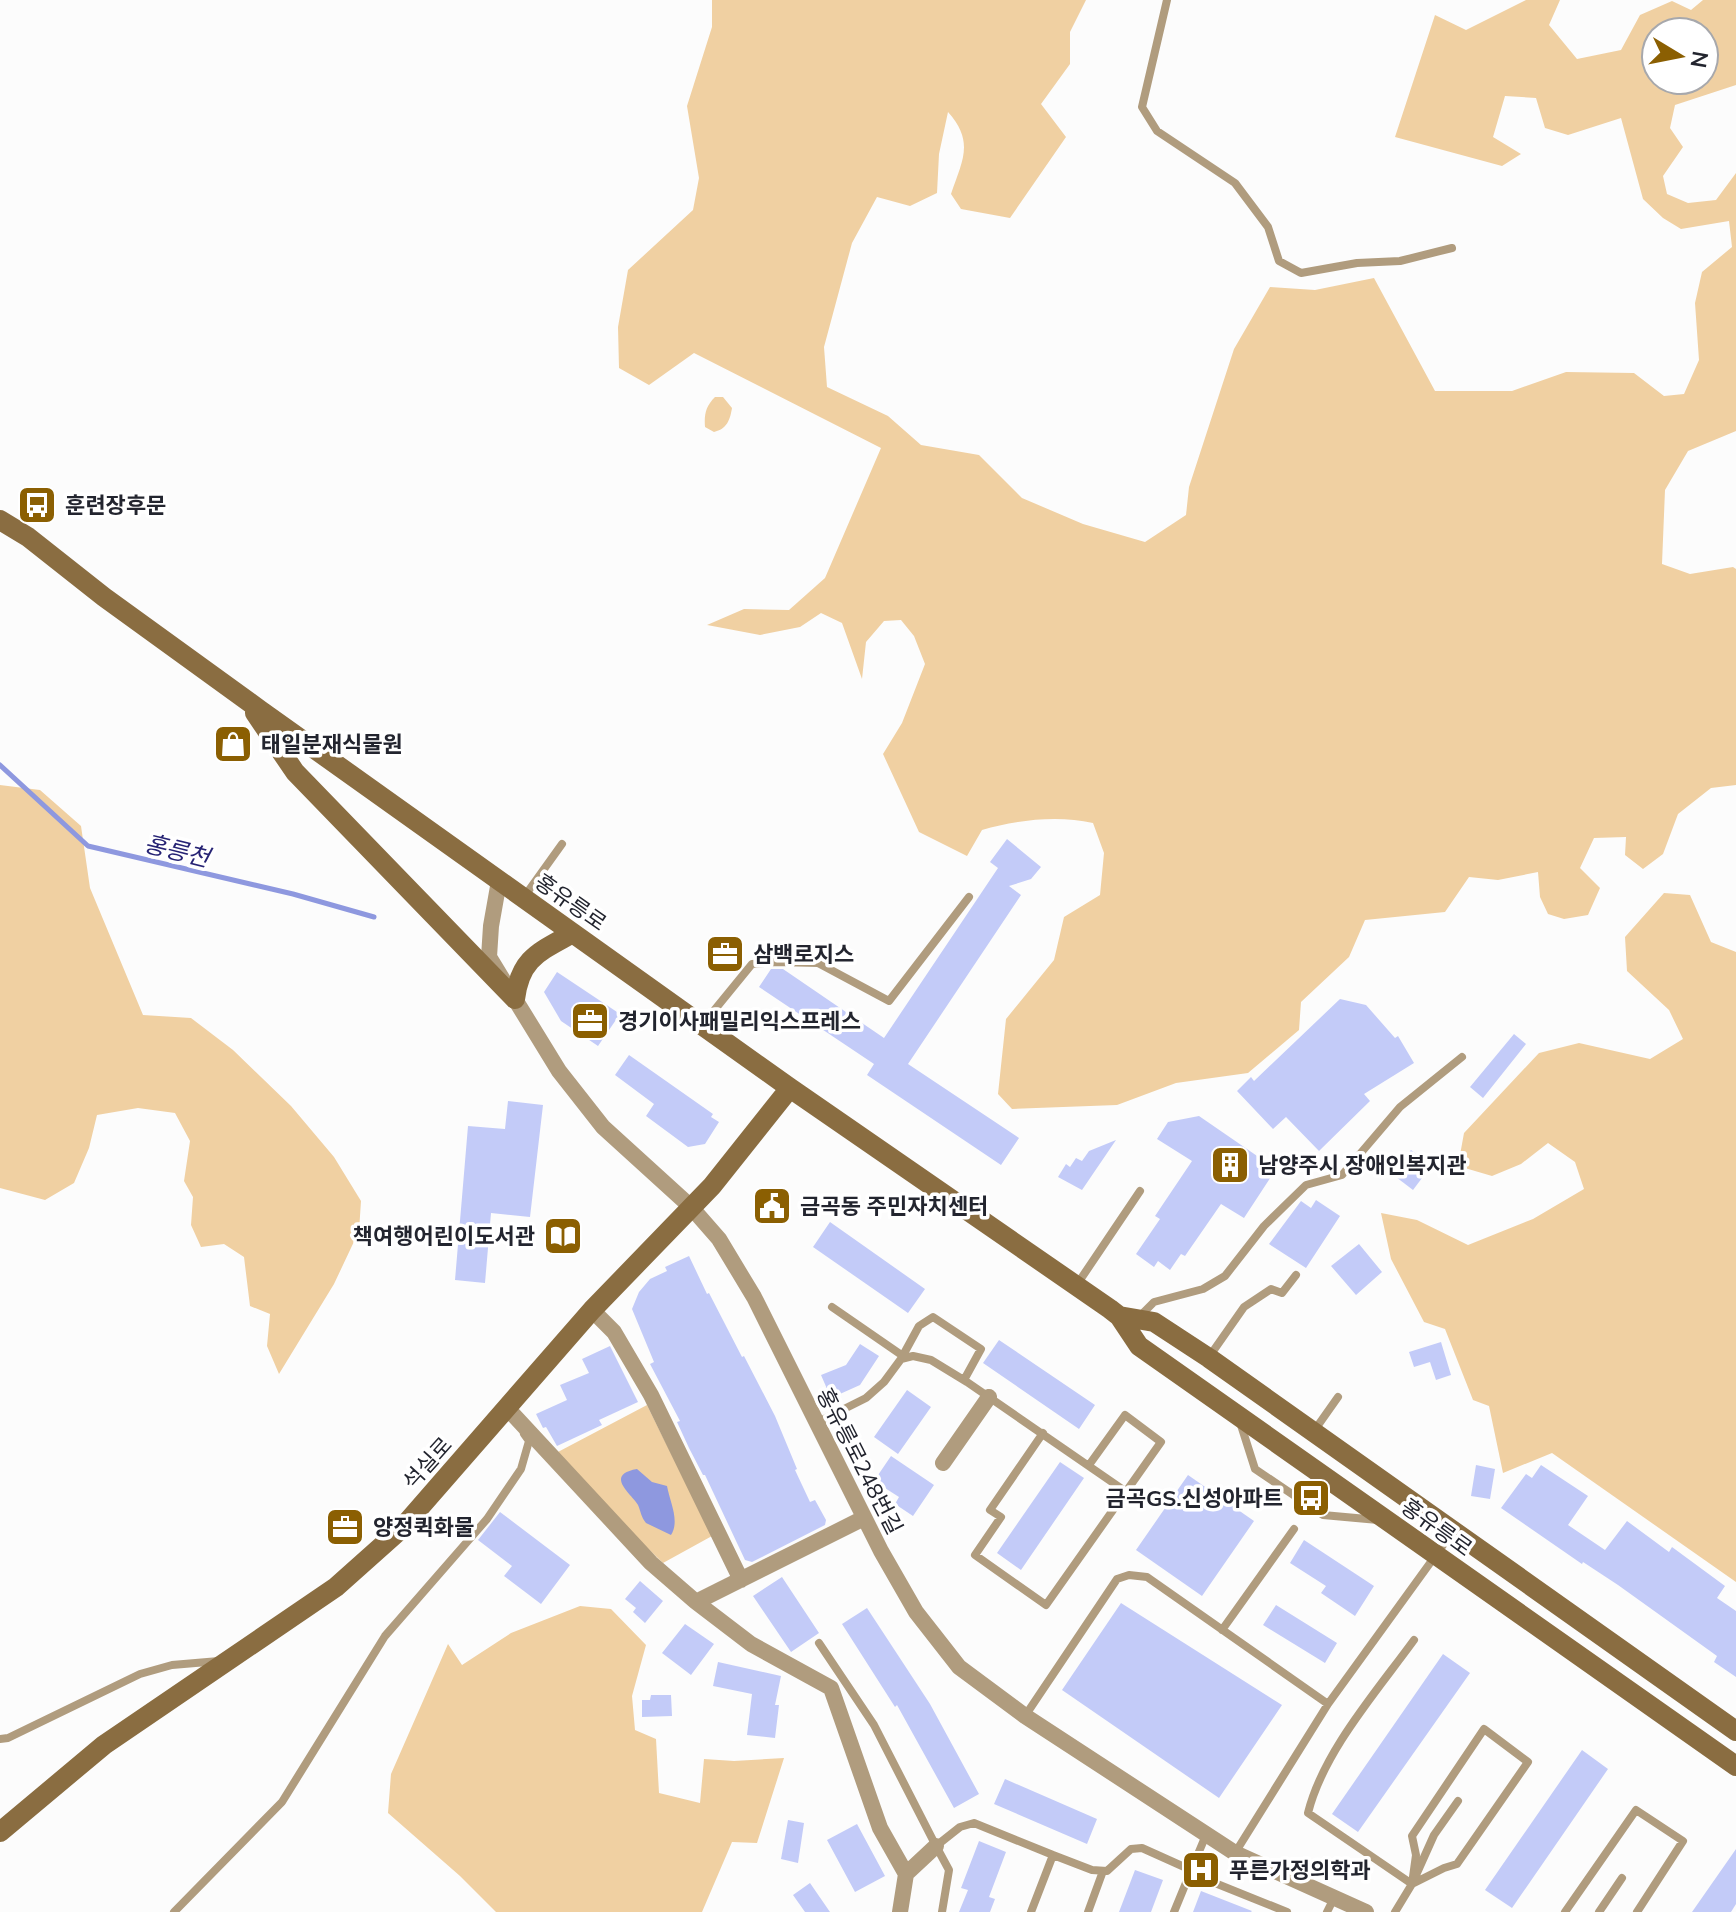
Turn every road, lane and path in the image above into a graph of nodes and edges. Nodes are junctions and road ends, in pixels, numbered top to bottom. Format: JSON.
{"nodes":[{"id":1,"x":1167,"y":0,"type":"edge"},
{"id":2,"x":1452,"y":248,"type":"dead end"},
{"id":3,"x":0,"y":520,"type":"edge"},
{"id":4,"x":246,"y":700,"type":"junction"},
{"id":5,"x":562,"y":844,"type":"dead end"},
{"id":6,"x":499,"y":881,"type":"junction"},
{"id":7,"x":969,"y":897,"type":"dead end"},
{"id":8,"x":524,"y":898,"type":"junction"},
{"id":9,"x":573,"y":933,"type":"junction"},
{"id":10,"x":515,"y":999,"type":"junction"},
{"id":11,"x":702,"y":1025,"type":"junction"},
{"id":12,"x":1462,"y":1057,"type":"dead end"},
{"id":13,"x":790,"y":1088,"type":"junction"},
{"id":14,"x":1140,"y":1191,"type":"dead end"},
{"id":15,"x":691,"y":1207,"type":"junction"},
{"id":16,"x":1296,"y":1275,"type":"dead end"},
{"id":17,"x":1076,"y":1286,"type":"junction"},
{"id":18,"x":832,"y":1307,"type":"dead end"},
{"id":19,"x":592,"y":1310,"type":"junction"},
{"id":20,"x":1128,"y":1318,"type":"junction"},
{"id":21,"x":902,"y":1358,"type":"junction"},
{"id":22,"x":1209,"y":1358,"type":"junction"},
{"id":23,"x":964,"y":1380,"type":"junction"},
{"id":24,"x":989,"y":1397,"type":"junction"},
{"id":25,"x":1338,"y":1397,"type":"dead end"},
{"id":26,"x":508,"y":1409,"type":"junction"},
{"id":27,"x":1238,"y":1417,"type":"junction"},
{"id":28,"x":815,"y":1423,"type":"junction"},
{"id":29,"x":1313,"y":1431,"type":"junction"},
{"id":30,"x":1043,"y":1433,"type":"junction"},
{"id":31,"x":943,"y":1463,"type":"dead end"},
{"id":32,"x":1089,"y":1465,"type":"junction"},
{"id":33,"x":1125,"y":1491,"type":"junction"},
{"id":34,"x":864,"y":1518,"type":"junction"},
{"id":35,"x":1387,"y":1521,"type":"junction"},
{"id":36,"x":1294,"y":1529,"type":"dead end"},
{"id":37,"x":1455,"y":1530,"type":"junction"},
{"id":38,"x":1436,"y":1556,"type":"junction"},
{"id":39,"x":741,"y":1580,"type":"junction"},
{"id":40,"x":696,"y":1602,"type":"junction"},
{"id":41,"x":1222,"y":1630,"type":"junction"},
{"id":42,"x":1414,"y":1640,"type":"dead end"},
{"id":43,"x":819,"y":1643,"type":"dead end"},
{"id":44,"x":228,"y":1662,"type":"junction"},
{"id":45,"x":1328,"y":1704,"type":"junction"},
{"id":46,"x":1025,"y":1716,"type":"junction"},
{"id":47,"x":1736,"y":1731,"type":"edge"},
{"id":48,"x":0,"y":1739,"type":"edge"},
{"id":49,"x":1736,"y":1766,"type":"edge"},
{"id":50,"x":1458,"y":1801,"type":"dead end"},
{"id":51,"x":0,"y":1832,"type":"edge"},
{"id":52,"x":1206,"y":1835,"type":"junction"},
{"id":53,"x":936,"y":1846,"type":"junction"},
{"id":54,"x":1235,"y":1853,"type":"junction"},
{"id":55,"x":1053,"y":1855,"type":"junction"},
{"id":56,"x":1103,"y":1871,"type":"junction"},
{"id":57,"x":1191,"y":1872,"type":"junction"},
{"id":58,"x":906,"y":1874,"type":"junction"},
{"id":59,"x":1622,"y":1878,"type":"dead end"},
{"id":60,"x":1412,"y":1884,"type":"junction"},
{"id":61,"x":1330,"y":1905,"type":"edge"},
{"id":62,"x":174,"y":1912,"type":"edge"},
{"id":63,"x":900,"y":1912,"type":"edge"},
{"id":64,"x":942,"y":1912,"type":"edge"},
{"id":65,"x":1031,"y":1912,"type":"edge"},
{"id":66,"x":1088,"y":1912,"type":"edge"},
{"id":67,"x":1174,"y":1912,"type":"edge"},
{"id":68,"x":1287,"y":1912,"type":"edge"},
{"id":69,"x":1366,"y":1912,"type":"edge"},
{"id":70,"x":1395,"y":1912,"type":"edge"},
{"id":71,"x":1565,"y":1912,"type":"edge"},
{"id":72,"x":1599,"y":1912,"type":"edge"},
{"id":73,"x":1637,"y":1912,"type":"edge"}],
"edges":[{"from":1,"to":2,"type":"lane"},
{"from":3,"to":4,"type":"street","name":"홍유릉로"},
{"from":4,"to":6,"type":"street","name":"홍유릉로"},
{"from":4,"to":10,"type":"street"},
{"from":5,"to":8,"type":"lane"},
{"from":6,"to":8,"type":"street","name":"홍유릉로"},
{"from":6,"to":10,"type":"street","name":"홍유릉로248번길"},
{"from":7,"to":11,"type":"lane"},
{"from":8,"to":9,"type":"street","name":"홍유릉로"},
{"from":9,"to":10,"type":"street"},
{"from":9,"to":11,"type":"street","name":"홍유릉로"},
{"from":10,"to":15,"type":"street","name":"홍유릉로248번길"},
{"from":11,"to":13,"type":"street","name":"홍유릉로"},
{"from":12,"to":20,"type":"lane"},
{"from":13,"to":15,"type":"street","name":"석실로"},
{"from":13,"to":17,"type":"street","name":"홍유릉로"},
{"from":14,"to":17,"type":"lane"},
{"from":15,"to":19,"type":"street","name":"석실로"},
{"from":15,"to":28,"type":"street","name":"홍유릉로248번길"},
{"from":16,"to":22,"type":"lane"},
{"from":17,"to":20,"type":"street","name":"홍유릉로"},
{"from":18,"to":21,"type":"lane"},
{"from":19,"to":26,"type":"street","name":"석실로"},
{"from":19,"to":39,"type":"street"},
{"from":20,"to":22,"type":"street","name":"홍유릉로"},
{"from":20,"to":27,"type":"street","name":"홍유릉로"},
{"from":21,"to":23,"type":"lane"},
{"from":21,"to":23,"type":"lane"},
{"from":21,"to":28,"type":"lane"},
{"from":22,"to":29,"type":"street","name":"홍유릉로"},
{"from":23,"to":24,"type":"lane"},
{"from":24,"to":30,"type":"lane"},
{"from":24,"to":31,"type":"street"},
{"from":25,"to":29,"type":"lane"},
{"from":26,"to":40,"type":"street"},
{"from":26,"to":44,"type":"street","name":"석실로"},
{"from":26,"to":62,"type":"lane"},
{"from":27,"to":35,"type":"street","name":"홍유릉로"},
{"from":27,"to":35,"type":"lane"},
{"from":28,"to":34,"type":"street","name":"홍유릉로248번길"},
{"from":29,"to":37,"type":"street","name":"홍유릉로"},
{"from":30,"to":32,"type":"lane"},
{"from":30,"to":33,"type":"lane"},
{"from":32,"to":33,"type":"lane"},
{"from":32,"to":33,"type":"lane"},
{"from":34,"to":39,"type":"street"},
{"from":34,"to":46,"type":"street","name":"홍유릉로248번길"},
{"from":35,"to":38,"type":"street","name":"홍유릉로"},
{"from":36,"to":41,"type":"lane"},
{"from":37,"to":38,"type":"lane"},
{"from":37,"to":47,"type":"street","name":"홍유릉로"},
{"from":38,"to":45,"type":"lane"},
{"from":38,"to":49,"type":"street","name":"홍유릉로"},
{"from":39,"to":40,"type":"street"},
{"from":40,"to":58,"type":"street"},
{"from":41,"to":45,"type":"lane"},
{"from":41,"to":46,"type":"lane"},
{"from":42,"to":60,"type":"lane"},
{"from":43,"to":53,"type":"lane"},
{"from":44,"to":48,"type":"lane"},
{"from":44,"to":51,"type":"street","name":"석실로"},
{"from":45,"to":54,"type":"lane"},
{"from":46,"to":52,"type":"street","name":"홍유릉로248번길"},
{"from":50,"to":60,"type":"lane"},
{"from":52,"to":54,"type":"street","name":"홍유릉로248번길"},
{"from":52,"to":57,"type":"lane"},
{"from":53,"to":55,"type":"lane"},
{"from":53,"to":58,"type":"street"},
{"from":53,"to":64,"type":"lane"},
{"from":54,"to":61,"type":"street","name":"홍유릉로248번길"},
{"from":55,"to":56,"type":"lane"},
{"from":55,"to":65,"type":"lane"},
{"from":56,"to":57,"type":"lane"},
{"from":56,"to":66,"type":"lane"},
{"from":57,"to":67,"type":"lane"},
{"from":57,"to":68,"type":"lane"},
{"from":58,"to":63,"type":"street"},
{"from":59,"to":72,"type":"lane"},
{"from":60,"to":60,"type":"lane"},
{"from":60,"to":70,"type":"lane"},
{"from":61,"to":69,"type":"street","name":"홍유릉로248번길"},
{"from":71,"to":73,"type":"lane"}]}
